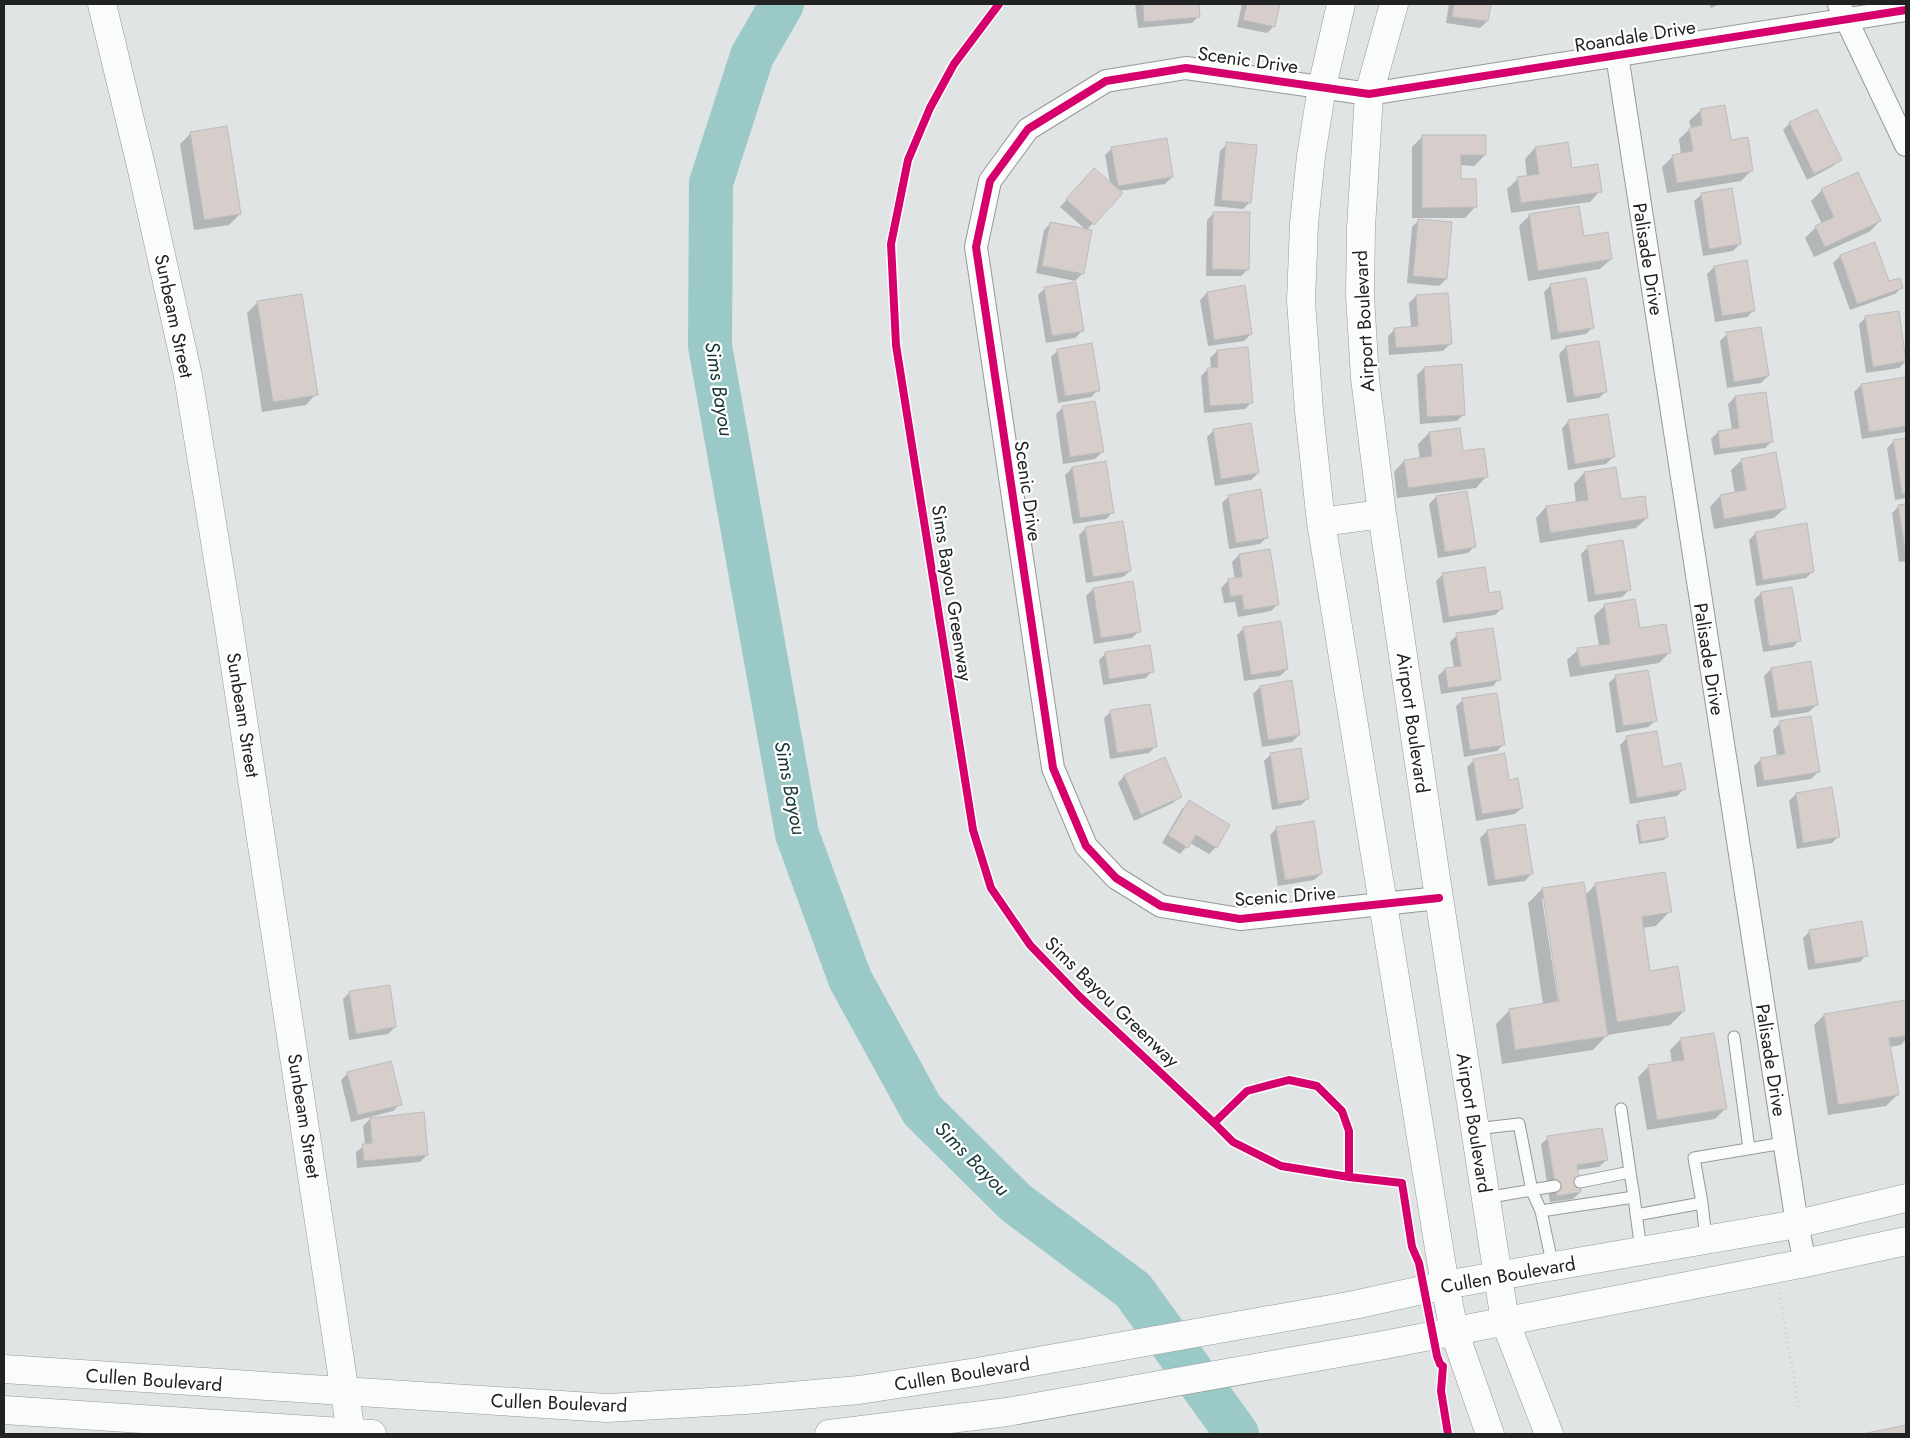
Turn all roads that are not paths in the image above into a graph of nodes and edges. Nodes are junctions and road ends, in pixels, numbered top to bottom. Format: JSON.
{"nodes":[{"id":1,"x":102,"y":4,"type":"edge"},
{"id":2,"x":1341,"y":4,"type":"edge"},
{"id":3,"x":1394,"y":4,"type":"edge"},
{"id":4,"x":1906,"y":10,"type":"edge"},
{"id":5,"x":1843,"y":11,"type":"edge"},
{"id":6,"x":1617,"y":55,"type":"junction"},
{"id":7,"x":1322,"y":87,"type":"junction"},
{"id":8,"x":1368,"y":94,"type":"junction"},
{"id":9,"x":1906,"y":144,"type":"edge"},
{"id":10,"x":1382,"y":514,"type":"junction"},
{"id":11,"x":1321,"y":522,"type":"junction"},
{"id":12,"x":1439,"y":898,"type":"junction"},
{"id":13,"x":1383,"y":904,"type":"junction"},
{"id":14,"x":1734,"y":1037,"type":"dead end"},
{"id":15,"x":1621,"y":1109,"type":"dead end"},
{"id":16,"x":1474,"y":1129,"type":"junction"},
{"id":17,"x":1784,"y":1143,"type":"junction"},
{"id":18,"x":1749,"y":1149,"type":"junction"},
{"id":19,"x":1630,"y":1172,"type":"junction"},
{"id":20,"x":1580,"y":1182,"type":"dead end"},
{"id":21,"x":1555,"y":1186,"type":"dead end"},
{"id":22,"x":1532,"y":1191,"type":"junction"},
{"id":23,"x":1634,"y":1197,"type":"junction"},
{"id":24,"x":1485,"y":1198,"type":"junction"},
{"id":25,"x":1906,"y":1198,"type":"edge"},
{"id":26,"x":1702,"y":1204,"type":"junction"},
{"id":27,"x":1540,"y":1211,"type":"junction"},
{"id":28,"x":1636,"y":1215,"type":"junction"},
{"id":29,"x":1796,"y":1224,"type":"junction"},
{"id":30,"x":1706,"y":1239,"type":"junction"},
{"id":31,"x":1906,"y":1241,"type":"edge"},
{"id":32,"x":1641,"y":1251,"type":"junction"},
{"id":33,"x":1805,"y":1263,"type":"junction"},
{"id":34,"x":1553,"y":1267,"type":"junction"},
{"id":35,"x":1497,"y":1277,"type":"junction"},
{"id":36,"x":1445,"y":1285,"type":"junction"},
{"id":37,"x":1505,"y":1321,"type":"junction"},
{"id":38,"x":1454,"y":1331,"type":"junction"},
{"id":39,"x":4,"y":1369,"type":"edge"},
{"id":40,"x":83,"y":1375,"type":"junction"},
{"id":41,"x":928,"y":1380,"type":"junction"},
{"id":42,"x":345,"y":1392,"type":"junction"},
{"id":43,"x":4,"y":1410,"type":"edge"},
{"id":44,"x":81,"y":1415,"type":"junction"},
{"id":45,"x":936,"y":1421,"type":"junction"},
{"id":46,"x":362,"y":1434,"type":"edge"},
{"id":47,"x":829,"y":1434,"type":"edge"},
{"id":48,"x":1490,"y":1434,"type":"edge"},
{"id":49,"x":1548,"y":1434,"type":"edge"}],
"edges":[{"from":1,"to":42,"type":"main road","name":"Sunbeam Street"},
{"from":2,"to":7,"type":"main road"},
{"from":3,"to":8,"type":"main road","name":"Airport Boulevard"},
{"from":4,"to":5,"type":"street","name":"Roandale Drive"},
{"from":5,"to":6,"type":"street","name":"Roandale Drive"},
{"from":5,"to":9,"type":"street"},
{"from":6,"to":8,"type":"street","name":"Roandale Drive"},
{"from":6,"to":17,"type":"street","name":"Palisade Drive"},
{"from":7,"to":8,"type":"street","name":"Scenic Drive"},
{"from":7,"to":11,"type":"main road"},
{"from":7,"to":13,"type":"street","name":"Scenic Drive"},
{"from":8,"to":10,"type":"main road","name":"Airport Boulevard"},
{"from":10,"to":11,"type":"main road"},
{"from":10,"to":12,"type":"main road","name":"Airport Boulevard"},
{"from":11,"to":13,"type":"main road"},
{"from":12,"to":13,"type":"street","name":"Scenic Drive"},
{"from":12,"to":16,"type":"main road","name":"Airport Boulevard"},
{"from":13,"to":36,"type":"main road"},
{"from":14,"to":18,"type":"lane"},
{"from":15,"to":19,"type":"lane"},
{"from":16,"to":22,"type":"lane"},
{"from":16,"to":24,"type":"main road","name":"Airport Boulevard"},
{"from":17,"to":18,"type":"lane"},
{"from":17,"to":29,"type":"street","name":"Palisade Drive"},
{"from":18,"to":26,"type":"lane"},
{"from":19,"to":20,"type":"lane"},
{"from":19,"to":23,"type":"lane"},
{"from":21,"to":22,"type":"lane"},
{"from":22,"to":24,"type":"lane"},
{"from":22,"to":27,"type":"lane"},
{"from":23,"to":27,"type":"lane"},
{"from":23,"to":28,"type":"lane"},
{"from":24,"to":35,"type":"main road","name":"Airport Boulevard"},
{"from":25,"to":29,"type":"main road","name":"Cullen Boulevard"},
{"from":26,"to":28,"type":"lane"},
{"from":26,"to":30,"type":"lane"},
{"from":27,"to":34,"type":"lane"},
{"from":28,"to":32,"type":"lane"},
{"from":29,"to":30,"type":"main road","name":"Cullen Boulevard"},
{"from":29,"to":33,"type":"street","name":"Palisade Drive"},
{"from":30,"to":32,"type":"main road","name":"Cullen Boulevard"},
{"from":31,"to":33,"type":"main road"},
{"from":32,"to":34,"type":"main road","name":"Cullen Boulevard"},
{"from":33,"to":37,"type":"main road"},
{"from":34,"to":35,"type":"main road","name":"Cullen Boulevard"},
{"from":35,"to":36,"type":"main road","name":"Cullen Boulevard"},
{"from":35,"to":37,"type":"main road","name":"Airport Boulevard"},
{"from":36,"to":38,"type":"main road"},
{"from":36,"to":41,"type":"main road","name":"Cullen Boulevard"},
{"from":37,"to":38,"type":"main road"},
{"from":37,"to":49,"type":"main road","name":"Airport Boulevard"},
{"from":38,"to":45,"type":"main road"},
{"from":38,"to":48,"type":"main road"},
{"from":39,"to":40,"type":"main road","name":"Cullen Boulevard"},
{"from":40,"to":42,"type":"main road","name":"Cullen Boulevard"},
{"from":40,"to":44,"type":"main road"},
{"from":41,"to":42,"type":"main road","name":"Cullen Boulevard"},
{"from":41,"to":45,"type":"main road"},
{"from":42,"to":46,"type":"main road","name":"Sunbeam Street"},
{"from":43,"to":44,"type":"main road","name":"Cullen Boulevard"},
{"from":44,"to":46,"type":"main road","name":"Cullen Boulevard"},
{"from":45,"to":47,"type":"main road"}]}
